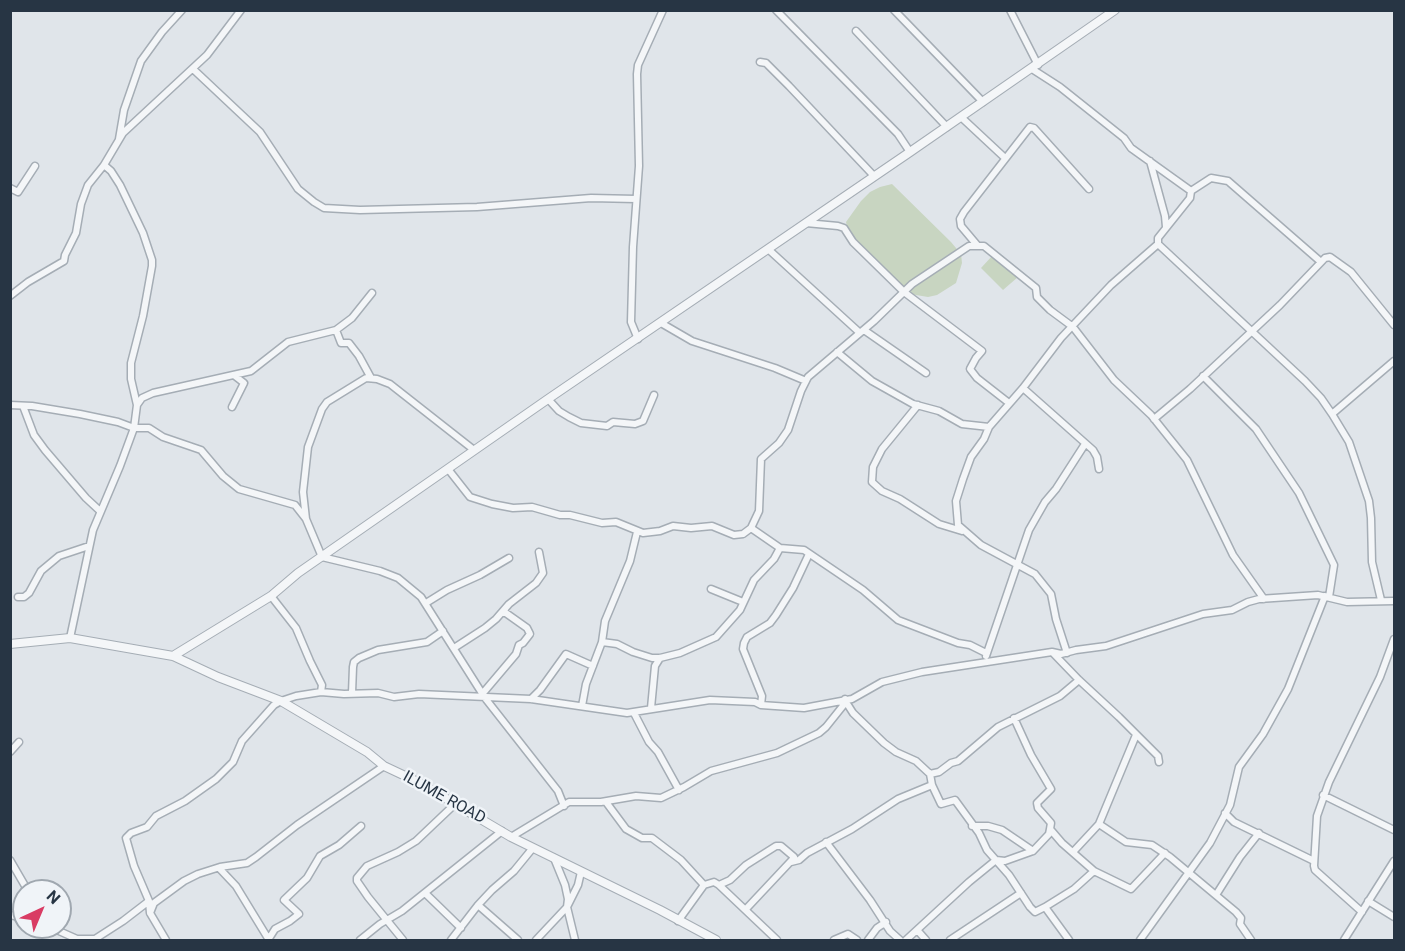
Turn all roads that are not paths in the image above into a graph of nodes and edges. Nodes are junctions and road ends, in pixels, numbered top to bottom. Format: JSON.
{"nodes":[{"id":1,"x":182,"y":10,"type":"edge"},
{"id":2,"x":241,"y":10,"type":"edge"},
{"id":3,"x":663,"y":10,"type":"edge"},
{"id":4,"x":776,"y":10,"type":"edge"},
{"id":5,"x":894,"y":10,"type":"edge"},
{"id":6,"x":1010,"y":10,"type":"edge"},
{"id":7,"x":1115,"y":10,"type":"edge"},
{"id":8,"x":856,"y":31,"type":"dead end"},
{"id":9,"x":760,"y":62,"type":"dead end"},
{"id":10,"x":1035,"y":67,"type":"junction"},
{"id":11,"x":193,"y":69,"type":"junction"},
{"id":12,"x":983,"y":102,"type":"junction"},
{"id":13,"x":961,"y":117,"type":"junction"},
{"id":14,"x":947,"y":127,"type":"junction"},
{"id":15,"x":119,"y":140,"type":"junction"},
{"id":16,"x":910,"y":153,"type":"junction"},
{"id":17,"x":1005,"y":158,"type":"junction"},
{"id":18,"x":1150,"y":161,"type":"junction"},
{"id":19,"x":104,"y":165,"type":"junction"},
{"id":20,"x":36,"y":166,"type":"dead end"},
{"id":21,"x":874,"y":176,"type":"junction"},
{"id":22,"x":10,"y":188,"type":"edge"},
{"id":23,"x":1089,"y":189,"type":"dead end"},
{"id":24,"x":1191,"y":191,"type":"junction"},
{"id":25,"x":636,"y":199,"type":"junction"},
{"id":26,"x":806,"y":223,"type":"junction"},
{"id":27,"x":1166,"y":227,"type":"junction"},
{"id":28,"x":1158,"y":244,"type":"junction"},
{"id":29,"x":978,"y":245,"type":"junction"},
{"id":30,"x":768,"y":249,"type":"junction"},
{"id":31,"x":1321,"y":262,"type":"junction"},
{"id":32,"x":904,"y":292,"type":"junction"},
{"id":33,"x":372,"y":293,"type":"dead end"},
{"id":34,"x":10,"y":296,"type":"edge"},
{"id":35,"x":661,"y":323,"type":"junction"},
{"id":36,"x":1395,"y":325,"type":"edge"},
{"id":37,"x":1073,"y":327,"type":"junction"},
{"id":38,"x":336,"y":330,"type":"junction"},
{"id":39,"x":1250,"y":331,"type":"junction"},
{"id":40,"x":862,"y":332,"type":"junction"},
{"id":41,"x":638,"y":339,"type":"junction"},
{"id":42,"x":837,"y":352,"type":"junction"},
{"id":43,"x":1395,"y":360,"type":"edge"},
{"id":44,"x":926,"y":374,"type":"dead end"},
{"id":45,"x":235,"y":376,"type":"junction"},
{"id":46,"x":1203,"y":376,"type":"junction"},
{"id":47,"x":371,"y":378,"type":"junction"},
{"id":48,"x":806,"y":381,"type":"junction"},
{"id":49,"x":1023,"y":388,"type":"junction"},
{"id":50,"x":654,"y":395,"type":"dead end"},
{"id":51,"x":548,"y":399,"type":"junction"},
{"id":52,"x":1009,"y":404,"type":"junction"},
{"id":53,"x":10,"y":405,"type":"edge"},
{"id":54,"x":137,"y":405,"type":"junction"},
{"id":55,"x":918,"y":405,"type":"junction"},
{"id":56,"x":23,"y":406,"type":"junction"},
{"id":57,"x":232,"y":407,"type":"dead end"},
{"id":58,"x":1332,"y":414,"type":"junction"},
{"id":59,"x":1154,"y":418,"type":"junction"},
{"id":60,"x":989,"y":427,"type":"junction"},
{"id":61,"x":134,"y":428,"type":"junction"},
{"id":62,"x":1085,"y":444,"type":"junction"},
{"id":63,"x":474,"y":450,"type":"junction"},
{"id":64,"x":448,"y":469,"type":"junction"},
{"id":65,"x":1099,"y":469,"type":"dead end"},
{"id":66,"x":100,"y":511,"type":"junction"},
{"id":67,"x":306,"y":519,"type":"junction"},
{"id":68,"x":751,"y":528,"type":"junction"},
{"id":69,"x":637,"y":532,"type":"junction"},
{"id":70,"x":964,"y":532,"type":"junction"},
{"id":71,"x":89,"y":546,"type":"junction"},
{"id":72,"x":780,"y":548,"type":"junction"},
{"id":73,"x":539,"y":552,"type":"dead end"},
{"id":74,"x":809,"y":554,"type":"junction"},
{"id":75,"x":322,"y":557,"type":"junction"},
{"id":76,"x":509,"y":558,"type":"dead end"},
{"id":77,"x":1017,"y":564,"type":"junction"},
{"id":78,"x":711,"y":589,"type":"dead end"},
{"id":79,"x":271,"y":596,"type":"junction"},
{"id":80,"x":1327,"y":596,"type":"junction"},
{"id":81,"x":18,"y":597,"type":"dead end"},
{"id":82,"x":1264,"y":599,"type":"junction"},
{"id":83,"x":1381,"y":600,"type":"junction"},
{"id":84,"x":1395,"y":601,"type":"edge"},
{"id":85,"x":743,"y":602,"type":"junction"},
{"id":86,"x":426,"y":603,"type":"junction"},
{"id":87,"x":503,"y":611,"type":"junction"},
{"id":88,"x":443,"y":631,"type":"junction"},
{"id":89,"x":70,"y":638,"type":"junction"},
{"id":90,"x":1395,"y":639,"type":"edge"},
{"id":91,"x":602,"y":642,"type":"junction"},
{"id":92,"x":10,"y":644,"type":"edge"},
{"id":93,"x":454,"y":648,"type":"junction"},
{"id":94,"x":1052,"y":652,"type":"junction"},
{"id":95,"x":986,"y":653,"type":"junction"},
{"id":96,"x":1066,"y":653,"type":"junction"},
{"id":97,"x":173,"y":656,"type":"junction"},
{"id":98,"x":660,"y":658,"type":"junction"},
{"id":99,"x":984,"y":663,"type":"junction"},
{"id":100,"x":593,"y":666,"type":"junction"},
{"id":101,"x":1078,"y":680,"type":"junction"},
{"id":102,"x":321,"y":692,"type":"junction"},
{"id":103,"x":352,"y":693,"type":"junction"},
{"id":104,"x":484,"y":695,"type":"junction"},
{"id":105,"x":531,"y":699,"type":"junction"},
{"id":106,"x":845,"y":700,"type":"junction"},
{"id":107,"x":281,"y":701,"type":"junction"},
{"id":108,"x":761,"y":705,"type":"junction"},
{"id":109,"x":582,"y":706,"type":"junction"},
{"id":110,"x":651,"y":708,"type":"junction"},
{"id":111,"x":634,"y":713,"type":"junction"},
{"id":112,"x":1014,"y":718,"type":"junction"},
{"id":113,"x":1136,"y":735,"type":"junction"},
{"id":114,"x":19,"y":742,"type":"dead end"},
{"id":115,"x":10,"y":752,"type":"edge"},
{"id":116,"x":1159,"y":762,"type":"dead end"},
{"id":117,"x":384,"y":766,"type":"junction"},
{"id":118,"x":930,"y":774,"type":"junction"},
{"id":119,"x":932,"y":785,"type":"junction"},
{"id":120,"x":679,"y":790,"type":"junction"},
{"id":121,"x":1323,"y":795,"type":"junction"},
{"id":122,"x":606,"y":802,"type":"junction"},
{"id":123,"x":455,"y":804,"type":"junction"},
{"id":124,"x":564,"y":806,"type":"junction"},
{"id":125,"x":1225,"y":813,"type":"junction"},
{"id":126,"x":1234,"y":822,"type":"junction"},
{"id":127,"x":1099,"y":824,"type":"junction"},
{"id":128,"x":1220,"y":825,"type":"junction"},
{"id":129,"x":361,"y":826,"type":"dead end"},
{"id":130,"x":972,"y":826,"type":"junction"},
{"id":131,"x":1050,"y":829,"type":"junction"},
{"id":132,"x":1395,"y":830,"type":"edge"},
{"id":133,"x":502,"y":831,"type":"junction"},
{"id":134,"x":1259,"y":833,"type":"junction"},
{"id":135,"x":511,"y":837,"type":"junction"},
{"id":136,"x":826,"y":842,"type":"junction"},
{"id":137,"x":532,"y":849,"type":"junction"},
{"id":138,"x":1033,"y":851,"type":"junction"},
{"id":139,"x":1073,"y":852,"type":"junction"},
{"id":140,"x":1165,"y":853,"type":"junction"},
{"id":141,"x":795,"y":857,"type":"junction"},
{"id":142,"x":554,"y":858,"type":"junction"},
{"id":143,"x":10,"y":860,"type":"edge"},
{"id":144,"x":996,"y":860,"type":"junction"},
{"id":145,"x":1314,"y":861,"type":"junction"},
{"id":146,"x":1395,"y":861,"type":"edge"},
{"id":147,"x":219,"y":868,"type":"junction"},
{"id":148,"x":1094,"y":871,"type":"junction"},
{"id":149,"x":581,"y":872,"type":"junction"},
{"id":150,"x":1188,"y":873,"type":"junction"},
{"id":151,"x":21,"y":879,"type":"edge"},
{"id":152,"x":704,"y":885,"type":"junction"},
{"id":153,"x":719,"y":885,"type":"junction"},
{"id":154,"x":425,"y":893,"type":"junction"},
{"id":155,"x":1021,"y":893,"type":"junction"},
{"id":156,"x":1216,"y":895,"type":"junction"},
{"id":157,"x":149,"y":901,"type":"junction"},
{"id":158,"x":1368,"y":902,"type":"junction"},
{"id":159,"x":478,"y":905,"type":"junction"},
{"id":160,"x":1045,"y":907,"type":"junction"},
{"id":161,"x":567,"y":908,"type":"junction"},
{"id":162,"x":746,"y":909,"type":"junction"},
{"id":163,"x":1362,"y":912,"type":"junction"},
{"id":164,"x":150,"y":913,"type":"junction"},
{"id":165,"x":1395,"y":917,"type":"edge"},
{"id":166,"x":388,"y":919,"type":"junction"},
{"id":167,"x":678,"y":921,"type":"junction"},
{"id":168,"x":885,"y":922,"type":"junction"},
{"id":169,"x":461,"y":928,"type":"junction"},
{"id":170,"x":918,"y":931,"type":"junction"},
{"id":171,"x":85,"y":940,"type":"edge"},
{"id":172,"x":166,"y":940,"type":"edge"},
{"id":173,"x":268,"y":940,"type":"edge"},
{"id":174,"x":360,"y":940,"type":"edge"},
{"id":175,"x":403,"y":940,"type":"edge"},
{"id":176,"x":451,"y":940,"type":"edge"},
{"id":177,"x":518,"y":940,"type":"edge"},
{"id":178,"x":536,"y":940,"type":"edge"},
{"id":179,"x":578,"y":940,"type":"edge"},
{"id":180,"x":716,"y":940,"type":"edge"},
{"id":181,"x":777,"y":940,"type":"edge"},
{"id":182,"x":834,"y":940,"type":"edge"},
{"id":183,"x":856,"y":940,"type":"edge"},
{"id":184,"x":868,"y":940,"type":"edge"},
{"id":185,"x":900,"y":940,"type":"edge"},
{"id":186,"x":906,"y":940,"type":"edge"},
{"id":187,"x":926,"y":940,"type":"edge"},
{"id":188,"x":950,"y":940,"type":"edge"},
{"id":189,"x":1069,"y":940,"type":"edge"},
{"id":190,"x":1140,"y":940,"type":"edge"},
{"id":191,"x":1251,"y":940,"type":"edge"},
{"id":192,"x":1344,"y":940,"type":"edge"}],
"edges":[{"from":1,"to":15,"type":"street"},
{"from":2,"to":11,"type":"street"},
{"from":3,"to":25,"type":"street"},
{"from":4,"to":16,"type":"street"},
{"from":5,"to":12,"type":"street"},
{"from":6,"to":10,"type":"street"},
{"from":7,"to":10,"type":"street"},
{"from":8,"to":14,"type":"street"},
{"from":9,"to":21,"type":"street"},
{"from":10,"to":12,"type":"street"},
{"from":10,"to":18,"type":"street"},
{"from":11,"to":15,"type":"street"},
{"from":11,"to":25,"type":"street"},
{"from":12,"to":13,"type":"street"},
{"from":13,"to":14,"type":"street"},
{"from":13,"to":17,"type":"street"},
{"from":14,"to":16,"type":"street"},
{"from":15,"to":19,"type":"street"},
{"from":16,"to":21,"type":"street"},
{"from":17,"to":23,"type":"street"},
{"from":17,"to":29,"type":"street"},
{"from":18,"to":24,"type":"street"},
{"from":18,"to":27,"type":"street"},
{"from":19,"to":34,"type":"street"},
{"from":19,"to":54,"type":"street"},
{"from":20,"to":22,"type":"street"},
{"from":21,"to":26,"type":"street"},
{"from":24,"to":27,"type":"street"},
{"from":24,"to":31,"type":"street"},
{"from":25,"to":41,"type":"street"},
{"from":26,"to":30,"type":"street"},
{"from":26,"to":32,"type":"street"},
{"from":27,"to":28,"type":"street"},
{"from":28,"to":37,"type":"street"},
{"from":28,"to":39,"type":"street"},
{"from":29,"to":32,"type":"street"},
{"from":29,"to":37,"type":"street"},
{"from":30,"to":35,"type":"street"},
{"from":30,"to":40,"type":"street"},
{"from":31,"to":36,"type":"street"},
{"from":31,"to":39,"type":"street"},
{"from":32,"to":40,"type":"street"},
{"from":32,"to":52,"type":"street"},
{"from":33,"to":38,"type":"street"},
{"from":35,"to":41,"type":"street"},
{"from":35,"to":48,"type":"street"},
{"from":37,"to":49,"type":"street"},
{"from":37,"to":59,"type":"street"},
{"from":38,"to":45,"type":"street"},
{"from":38,"to":47,"type":"street"},
{"from":39,"to":46,"type":"street"},
{"from":39,"to":58,"type":"street"},
{"from":40,"to":42,"type":"street"},
{"from":40,"to":44,"type":"street"},
{"from":41,"to":51,"type":"street"},
{"from":42,"to":48,"type":"street"},
{"from":42,"to":55,"type":"street"},
{"from":43,"to":58,"type":"street"},
{"from":45,"to":54,"type":"street"},
{"from":45,"to":57,"type":"street"},
{"from":46,"to":59,"type":"street"},
{"from":46,"to":80,"type":"street"},
{"from":47,"to":63,"type":"street"},
{"from":47,"to":67,"type":"street"},
{"from":48,"to":68,"type":"street"},
{"from":49,"to":52,"type":"street"},
{"from":49,"to":62,"type":"street"},
{"from":50,"to":51,"type":"street"},
{"from":51,"to":63,"type":"street"},
{"from":52,"to":60,"type":"street"},
{"from":53,"to":56,"type":"street"},
{"from":54,"to":61,"type":"street"},
{"from":55,"to":60,"type":"street"},
{"from":55,"to":70,"type":"street"},
{"from":56,"to":61,"type":"street"},
{"from":56,"to":66,"type":"street"},
{"from":58,"to":83,"type":"street"},
{"from":59,"to":82,"type":"street"},
{"from":60,"to":70,"type":"street"},
{"from":61,"to":66,"type":"street"},
{"from":61,"to":67,"type":"street"},
{"from":62,"to":65,"type":"street"},
{"from":62,"to":77,"type":"street"},
{"from":63,"to":64,"type":"street"},
{"from":64,"to":69,"type":"street"},
{"from":64,"to":75,"type":"street"},
{"from":66,"to":71,"type":"street"},
{"from":67,"to":75,"type":"street"},
{"from":68,"to":69,"type":"street"},
{"from":68,"to":72,"type":"street"},
{"from":69,"to":91,"type":"street"},
{"from":70,"to":77,"type":"street"},
{"from":71,"to":81,"type":"street"},
{"from":71,"to":89,"type":"street"},
{"from":72,"to":74,"type":"street"},
{"from":72,"to":85,"type":"street"},
{"from":73,"to":87,"type":"street"},
{"from":74,"to":95,"type":"street"},
{"from":74,"to":108,"type":"street"},
{"from":75,"to":79,"type":"street"},
{"from":75,"to":86,"type":"street"},
{"from":76,"to":86,"type":"street"},
{"from":77,"to":95,"type":"street"},
{"from":77,"to":96,"type":"street"},
{"from":78,"to":85,"type":"street"},
{"from":79,"to":97,"type":"street"},
{"from":79,"to":102,"type":"street"},
{"from":80,"to":82,"type":"street"},
{"from":80,"to":83,"type":"street"},
{"from":80,"to":125,"type":"street"},
{"from":82,"to":96,"type":"street"},
{"from":83,"to":84,"type":"street"},
{"from":85,"to":98,"type":"street"},
{"from":86,"to":88,"type":"street"},
{"from":87,"to":93,"type":"street"},
{"from":87,"to":104,"type":"street"},
{"from":88,"to":93,"type":"street"},
{"from":88,"to":103,"type":"street"},
{"from":89,"to":92,"type":"street","name":"ILUME ROAD"},
{"from":89,"to":97,"type":"street","name":"ILUME ROAD"},
{"from":90,"to":121,"type":"street"},
{"from":91,"to":98,"type":"street"},
{"from":91,"to":100,"type":"street"},
{"from":93,"to":104,"type":"street"},
{"from":94,"to":96,"type":"street"},
{"from":94,"to":99,"type":"street"},
{"from":94,"to":101,"type":"street"},
{"from":95,"to":99,"type":"street"},
{"from":97,"to":107,"type":"street","name":"ILUME ROAD"},
{"from":98,"to":110,"type":"street"},
{"from":99,"to":106,"type":"street"},
{"from":100,"to":105,"type":"street"},
{"from":100,"to":109,"type":"street"},
{"from":101,"to":112,"type":"street"},
{"from":101,"to":113,"type":"street"},
{"from":102,"to":103,"type":"street"},
{"from":102,"to":107,"type":"street"},
{"from":103,"to":104,"type":"street"},
{"from":104,"to":105,"type":"street"},
{"from":104,"to":124,"type":"street"},
{"from":105,"to":109,"type":"street"},
{"from":106,"to":108,"type":"street"},
{"from":106,"to":118,"type":"street"},
{"from":106,"to":120,"type":"street"},
{"from":107,"to":117,"type":"street","name":"ILUME ROAD"},
{"from":107,"to":157,"type":"street"},
{"from":108,"to":110,"type":"street"},
{"from":109,"to":111,"type":"street"},
{"from":110,"to":111,"type":"street"},
{"from":111,"to":120,"type":"street"},
{"from":112,"to":118,"type":"street"},
{"from":112,"to":131,"type":"street"},
{"from":113,"to":116,"type":"street"},
{"from":113,"to":127,"type":"street"},
{"from":114,"to":115,"type":"street"},
{"from":117,"to":123,"type":"street","name":"ILUME ROAD"},
{"from":117,"to":147,"type":"street"},
{"from":118,"to":119,"type":"street"},
{"from":119,"to":130,"type":"street"},
{"from":119,"to":136,"type":"street"},
{"from":120,"to":122,"type":"street"},
{"from":121,"to":132,"type":"street"},
{"from":121,"to":145,"type":"street"},
{"from":122,"to":124,"type":"street"},
{"from":122,"to":152,"type":"street"},
{"from":123,"to":133,"type":"street","name":"ILUME ROAD"},
{"from":123,"to":166,"type":"street"},
{"from":124,"to":135,"type":"street"},
{"from":125,"to":126,"type":"street"},
{"from":125,"to":128,"type":"street"},
{"from":126,"to":128,"type":"street"},
{"from":126,"to":134,"type":"street"},
{"from":127,"to":139,"type":"street"},
{"from":127,"to":140,"type":"street"},
{"from":128,"to":150,"type":"street"},
{"from":129,"to":173,"type":"street"},
{"from":130,"to":138,"type":"street"},
{"from":130,"to":144,"type":"street"},
{"from":131,"to":138,"type":"street"},
{"from":131,"to":139,"type":"street"},
{"from":133,"to":135,"type":"street","name":"ILUME ROAD"},
{"from":133,"to":154,"type":"street"},
{"from":134,"to":145,"type":"street"},
{"from":134,"to":156,"type":"street"},
{"from":135,"to":137,"type":"street","name":"ILUME ROAD"},
{"from":136,"to":141,"type":"street"},
{"from":136,"to":168,"type":"street"},
{"from":137,"to":142,"type":"street","name":"ILUME ROAD"},
{"from":137,"to":159,"type":"street"},
{"from":138,"to":144,"type":"street"},
{"from":139,"to":148,"type":"street"},
{"from":140,"to":148,"type":"street"},
{"from":140,"to":150,"type":"street"},
{"from":141,"to":153,"type":"street"},
{"from":141,"to":162,"type":"street"},
{"from":142,"to":149,"type":"street","name":"ILUME ROAD"},
{"from":142,"to":161,"type":"street"},
{"from":143,"to":151,"type":"street"},
{"from":144,"to":155,"type":"street"},
{"from":144,"to":170,"type":"street"},
{"from":145,"to":163,"type":"street"},
{"from":146,"to":158,"type":"street"},
{"from":147,"to":164,"type":"street"},
{"from":147,"to":173,"type":"street"},
{"from":148,"to":160,"type":"street"},
{"from":149,"to":161,"type":"street"},
{"from":149,"to":167,"type":"street","name":"ILUME ROAD"},
{"from":150,"to":156,"type":"street"},
{"from":150,"to":190,"type":"street"},
{"from":152,"to":153,"type":"street"},
{"from":152,"to":167,"type":"street"},
{"from":153,"to":162,"type":"street"},
{"from":154,"to":166,"type":"street"},
{"from":154,"to":169,"type":"street"},
{"from":155,"to":160,"type":"street"},
{"from":155,"to":188,"type":"street"},
{"from":156,"to":191,"type":"street"},
{"from":157,"to":164,"type":"street"},
{"from":157,"to":171,"type":"street"},
{"from":158,"to":163,"type":"street"},
{"from":158,"to":165,"type":"street"},
{"from":159,"to":169,"type":"street"},
{"from":159,"to":177,"type":"street"},
{"from":160,"to":189,"type":"street"},
{"from":161,"to":178,"type":"street"},
{"from":161,"to":179,"type":"street"},
{"from":162,"to":181,"type":"street"},
{"from":163,"to":192,"type":"street"},
{"from":164,"to":172,"type":"street"},
{"from":166,"to":174,"type":"street"},
{"from":166,"to":175,"type":"street"},
{"from":167,"to":180,"type":"street","name":"ILUME ROAD"},
{"from":168,"to":184,"type":"street"},
{"from":168,"to":185,"type":"street"},
{"from":169,"to":176,"type":"street"},
{"from":170,"to":186,"type":"street"},
{"from":170,"to":187,"type":"street"},
{"from":182,"to":183,"type":"street"}]}
